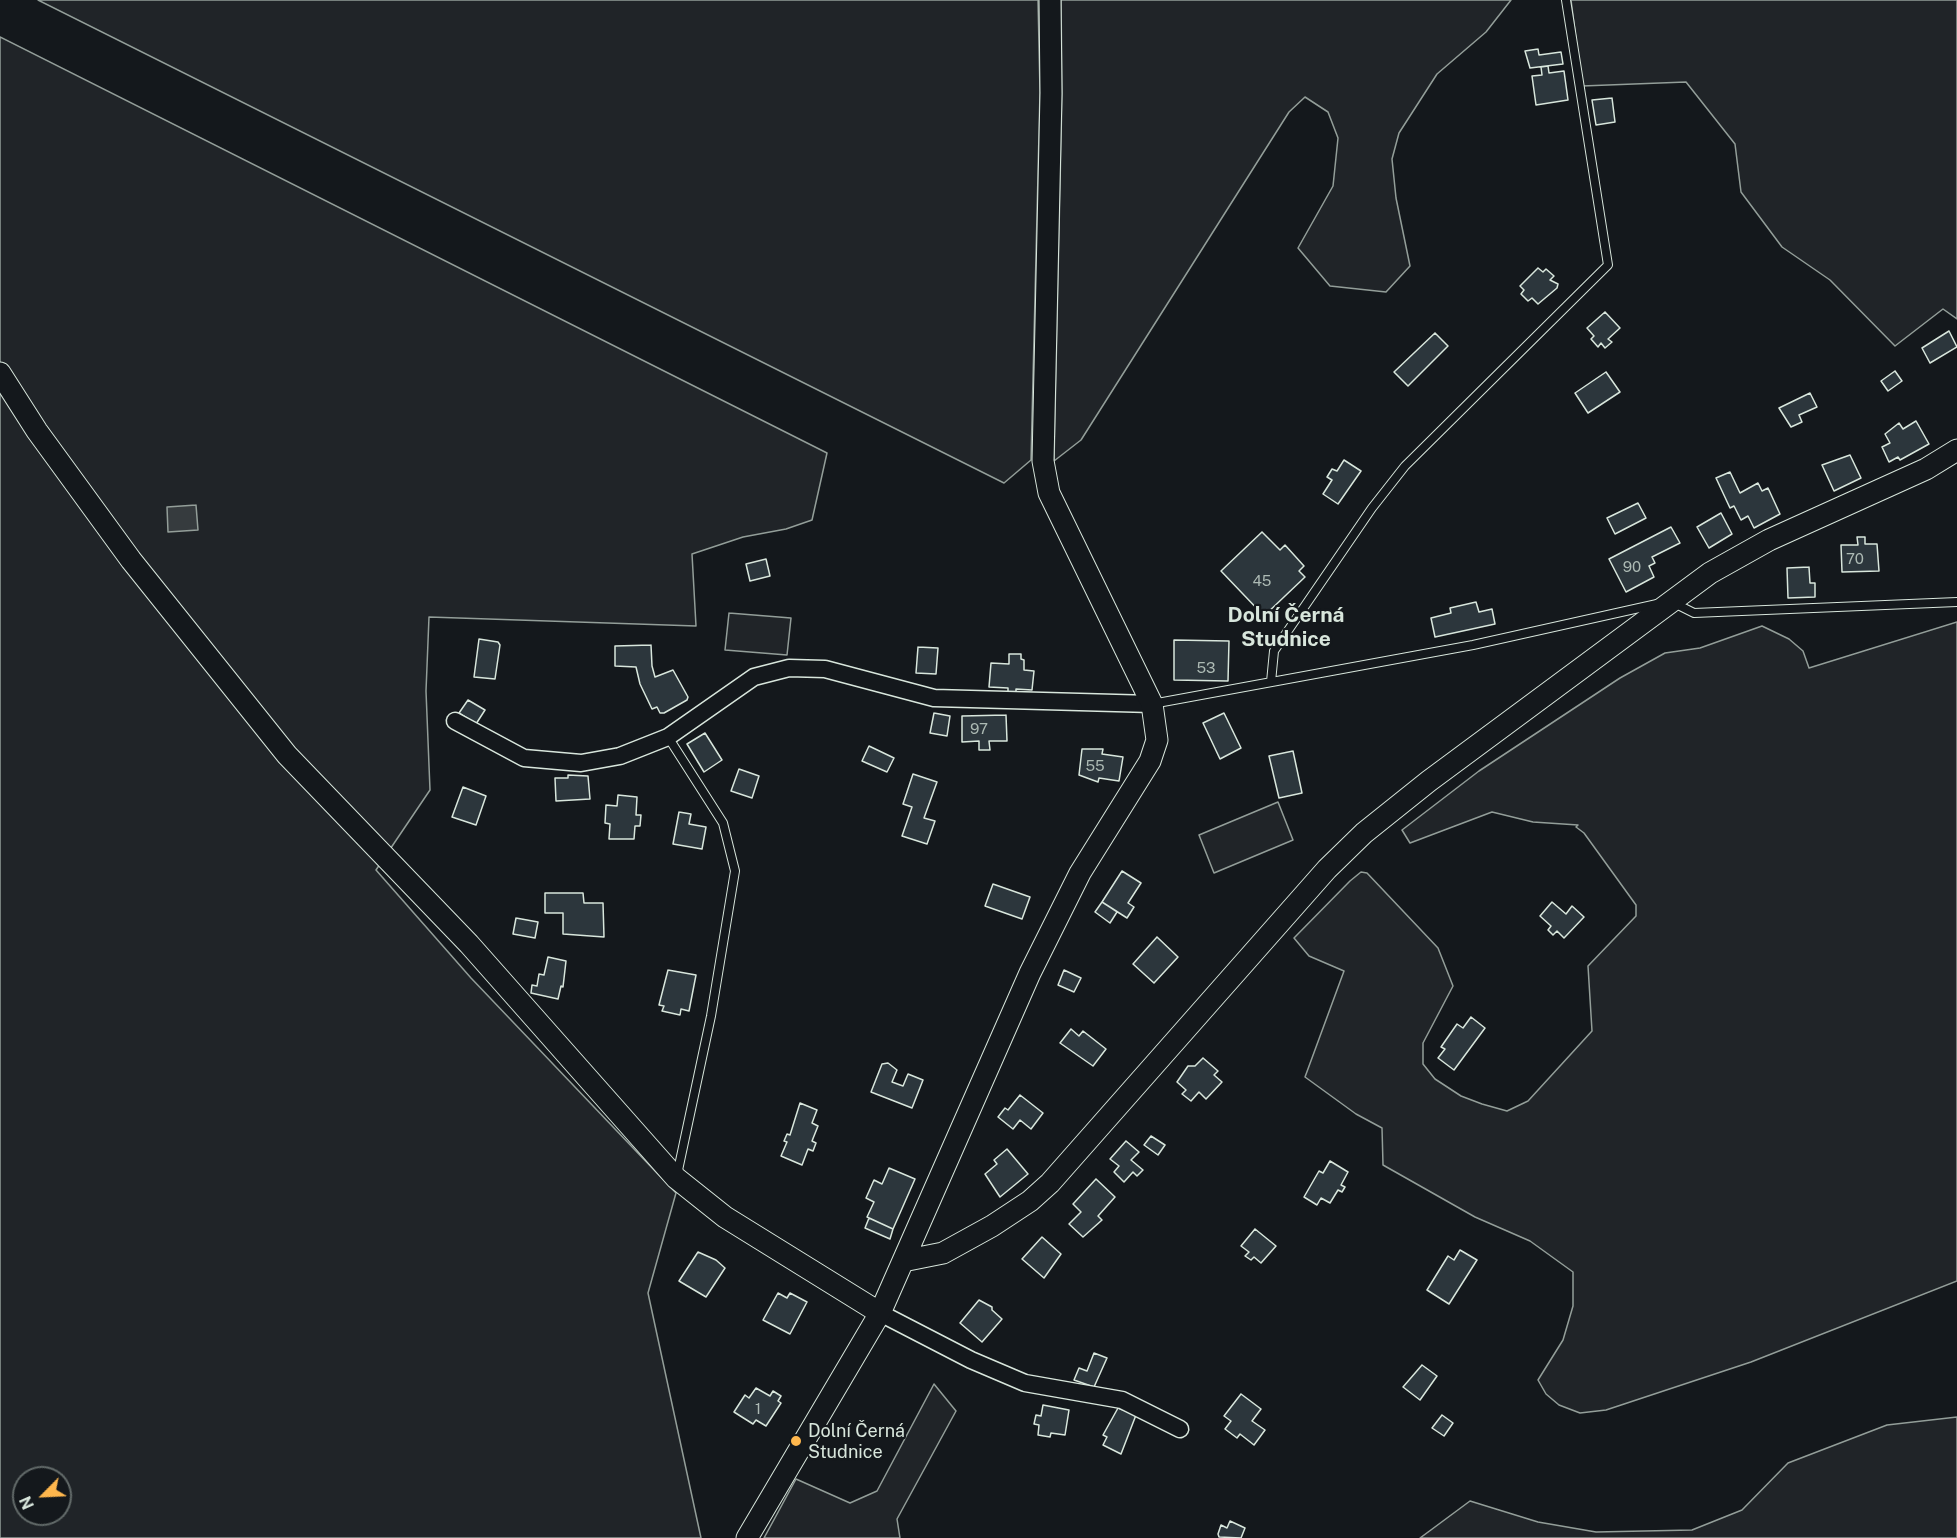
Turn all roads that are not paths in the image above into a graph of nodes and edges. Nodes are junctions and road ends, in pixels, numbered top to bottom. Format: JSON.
{"nodes":[{"id":1,"x":1050,"y":0,"type":"edge"},
{"id":2,"x":1566,"y":0,"type":"edge"},
{"id":3,"x":0,"y":373,"type":"edge"},
{"id":4,"x":1957,"y":450,"type":"edge"},
{"id":5,"x":1669,"y":601,"type":"junction"},
{"id":6,"x":1957,"y":602,"type":"edge"},
{"id":7,"x":1271,"y":682,"type":"junction"},
{"id":8,"x":1152,"y":704,"type":"junction"},
{"id":9,"x":455,"y":721,"type":"dead end"},
{"id":10,"x":668,"y":737,"type":"junction"},
{"id":11,"x":676,"y":1178,"type":"junction"},
{"id":12,"x":903,"y":1262,"type":"junction"},
{"id":13,"x":880,"y":1312,"type":"junction"},
{"id":14,"x":1180,"y":1429,"type":"dead end"},
{"id":15,"x":747,"y":1538,"type":"edge"}],
"edges":[{"from":1,"to":8,"type":"street"},
{"from":2,"to":7,"type":"lane"},
{"from":3,"to":11,"type":"street"},
{"from":4,"to":5,"type":"street"},
{"from":5,"to":6,"type":"lane"},
{"from":5,"to":7,"type":"lane"},
{"from":5,"to":12,"type":"street"},
{"from":7,"to":8,"type":"lane"},
{"from":8,"to":10,"type":"street"},
{"from":8,"to":12,"type":"street"},
{"from":9,"to":10,"type":"street"},
{"from":10,"to":11,"type":"lane"},
{"from":11,"to":13,"type":"street"},
{"from":12,"to":13,"type":"street"},
{"from":13,"to":14,"type":"street"},
{"from":13,"to":15,"type":"street"}]}
